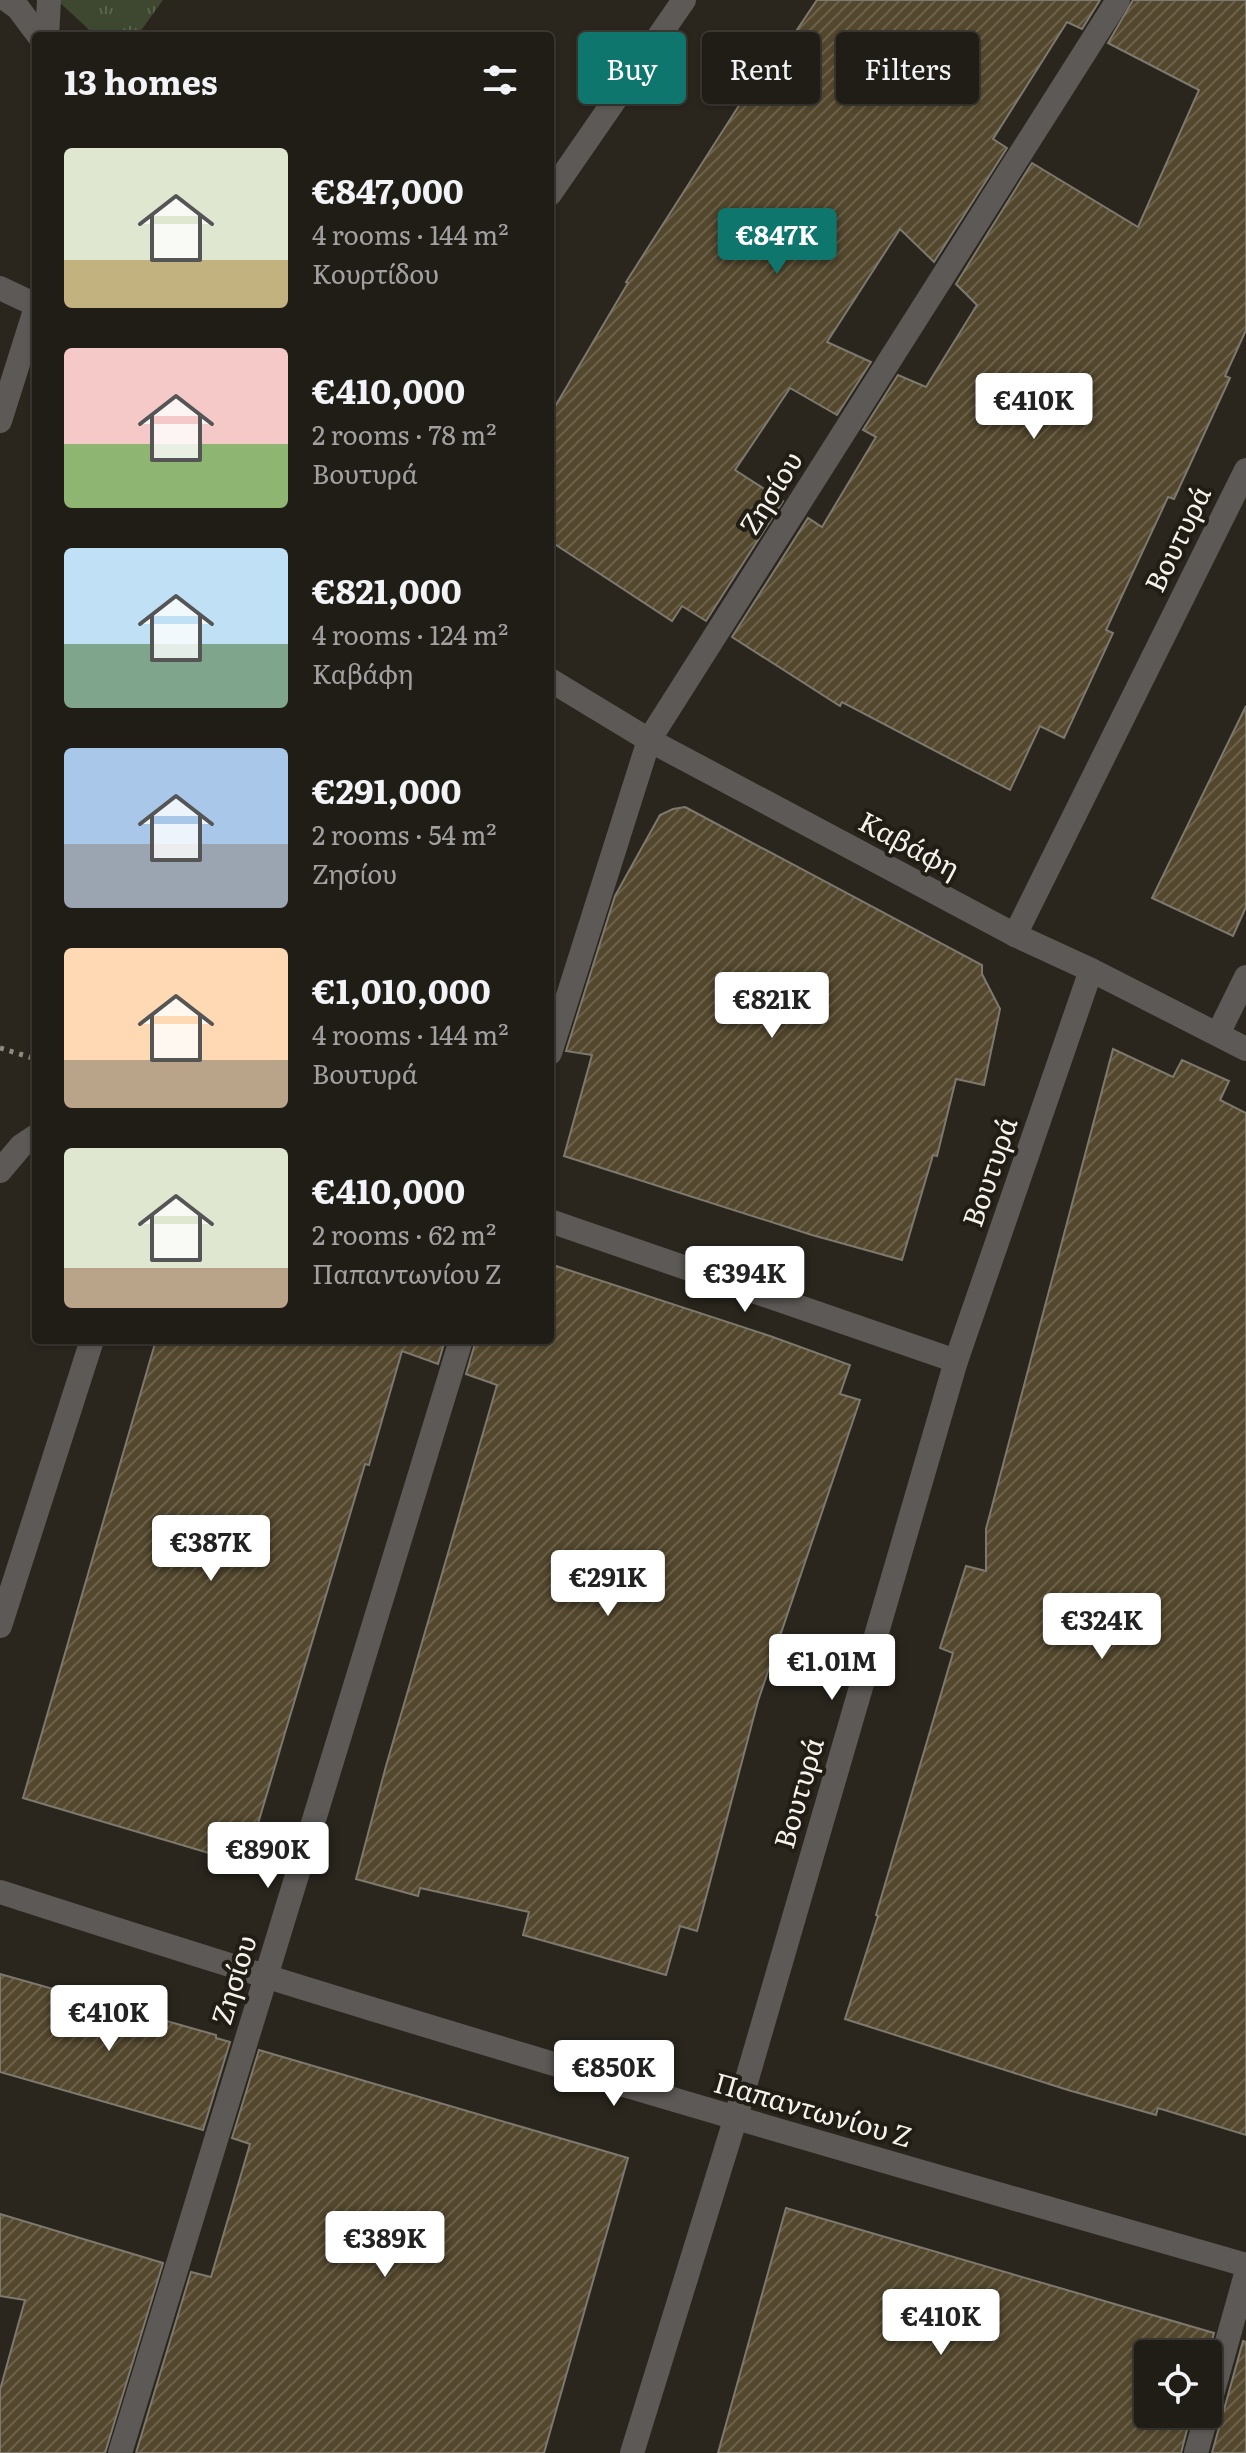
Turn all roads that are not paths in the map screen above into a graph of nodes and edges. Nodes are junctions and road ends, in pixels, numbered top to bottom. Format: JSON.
{"nodes":[{"id":1,"x":7,"y":0,"type":"edge"},
{"id":2,"x":49,"y":0,"type":"edge"},
{"id":3,"x":684,"y":0,"type":"edge"},
{"id":4,"x":1118,"y":0,"type":"edge"},
{"id":5,"x":36,"y":32,"type":"edge"},
{"id":6,"x":47,"y":32,"type":"edge"},
{"id":7,"x":554,"y":188,"type":"edge"},
{"id":8,"x":0,"y":288,"type":"edge"},
{"id":9,"x":32,"y":304,"type":"edge"},
{"id":10,"x":32,"y":319,"type":"edge"},
{"id":11,"x":0,"y":421,"type":"edge"},
{"id":12,"x":1246,"y":470,"type":"edge"},
{"id":13,"x":554,"y":682,"type":"edge"},
{"id":14,"x":649,"y":740,"type":"junction"},
{"id":15,"x":1015,"y":935,"type":"junction"},
{"id":16,"x":1091,"y":970,"type":"junction"},
{"id":17,"x":1246,"y":977,"type":"edge"},
{"id":18,"x":1218,"y":1034,"type":"junction"},
{"id":19,"x":554,"y":1040,"type":"edge"},
{"id":20,"x":1246,"y":1049,"type":"edge"},
{"id":21,"x":32,"y":1139,"type":"edge"},
{"id":22,"x":0,"y":1171,"type":"edge"},
{"id":23,"x":554,"y":1222,"type":"edge"},
{"id":24,"x":91,"y":1344,"type":"edge"},
{"id":25,"x":460,"y":1344,"type":"edge"},
{"id":26,"x":956,"y":1361,"type":"junction"},
{"id":27,"x":0,"y":1626,"type":"edge"},
{"id":28,"x":0,"y":1892,"type":"edge"},
{"id":29,"x":266,"y":1978,"type":"junction"},
{"id":30,"x":735,"y":2120,"type":"junction"},
{"id":31,"x":1246,"y":2265,"type":"edge"},
{"id":32,"x":1246,"y":2274,"type":"edge"},
{"id":33,"x":1222,"y":2358,"type":"edge"},
{"id":34,"x":1203,"y":2428,"type":"edge"},
{"id":35,"x":120,"y":2453,"type":"edge"},
{"id":36,"x":632,"y":2453,"type":"edge"},
{"id":37,"x":1196,"y":2453,"type":"edge"}],
"edges":[{"from":1,"to":5,"type":"street"},
{"from":2,"to":6,"type":"street"},
{"from":3,"to":7,"type":"street"},
{"from":4,"to":14,"type":"street","name":"Ζησίου"},
{"from":8,"to":9,"type":"street"},
{"from":10,"to":11,"type":"street"},
{"from":12,"to":15,"type":"street","name":"Βουτυρά"},
{"from":13,"to":14,"type":"street","name":"Καβάφη"},
{"from":14,"to":15,"type":"street","name":"Καβάφη"},
{"from":14,"to":19,"type":"street","name":"Ζησίου"},
{"from":15,"to":16,"type":"street","name":"Καβάφη"},
{"from":16,"to":18,"type":"street","name":"Καβάφη"},
{"from":16,"to":26,"type":"street","name":"Βουτυρά"},
{"from":17,"to":18,"type":"street"},
{"from":18,"to":20,"type":"street","name":"Καβάφη"},
{"from":21,"to":22,"type":"street"},
{"from":23,"to":26,"type":"street"},
{"from":24,"to":27,"type":"street"},
{"from":25,"to":29,"type":"street","name":"Ζησίου"},
{"from":26,"to":30,"type":"street","name":"Βουτυρά"},
{"from":28,"to":29,"type":"street","name":"Παπαντωνίου Ζ"},
{"from":29,"to":30,"type":"street","name":"Παπαντωνίου Ζ"},
{"from":29,"to":35,"type":"street","name":"Ζησίου"},
{"from":30,"to":31,"type":"street","name":"Παπαντωνίου Ζ"},
{"from":30,"to":36,"type":"street","name":"Βουτυρά"},
{"from":32,"to":33,"type":"street"},
{"from":34,"to":37,"type":"street"}]}
